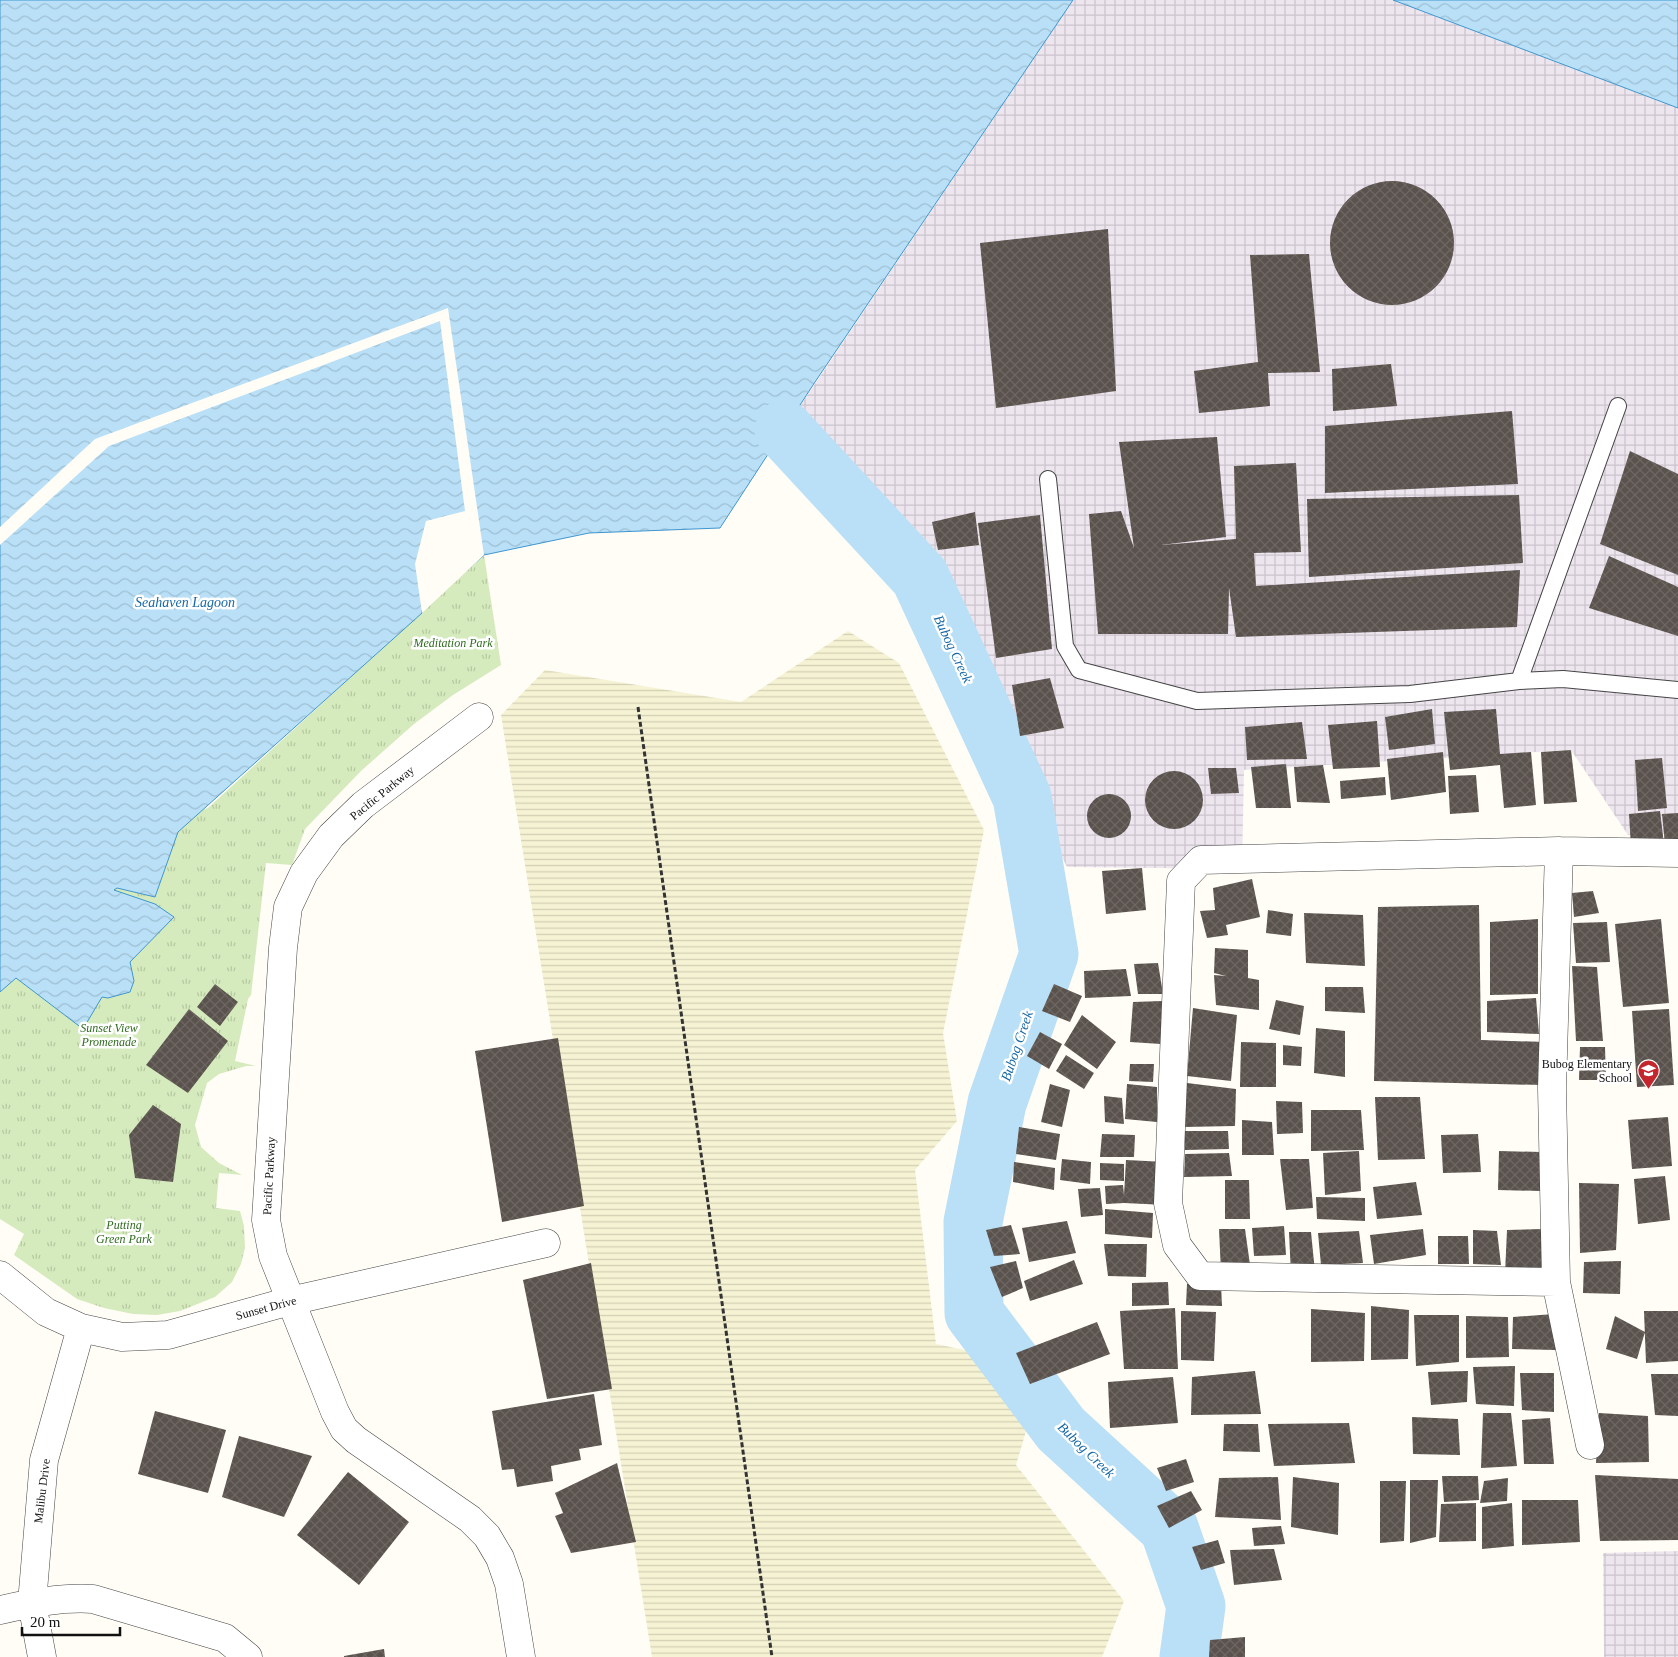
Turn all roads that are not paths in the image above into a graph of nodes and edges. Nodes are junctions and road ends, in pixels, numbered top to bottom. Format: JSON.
{"nodes":[{"id":1,"x":1618,"y":406,"type":"dead end"},
{"id":2,"x":1048,"y":479,"type":"dead end"},
{"id":3,"x":1519,"y":681,"type":"junction"},
{"id":4,"x":1678,"y":690,"type":"edge"},
{"id":5,"x":480,"y":718,"type":"dead end"},
{"id":6,"x":1559,"y":851,"type":"junction"},
{"id":7,"x":1678,"y":853,"type":"edge"},
{"id":8,"x":546,"y":1243,"type":"dead end"},
{"id":9,"x":0,"y":1275,"type":"edge"},
{"id":10,"x":1556,"y":1282,"type":"junction"},
{"id":11,"x":290,"y":1302,"type":"junction"},
{"id":12,"x":81,"y":1328,"type":"junction"},
{"id":13,"x":1590,"y":1445,"type":"dead end"},
{"id":14,"x":32,"y":1603,"type":"junction"},
{"id":15,"x":0,"y":1610,"type":"edge"},
{"id":16,"x":42,"y":1657,"type":"edge"},
{"id":17,"x":248,"y":1657,"type":"edge"},
{"id":18,"x":521,"y":1657,"type":"edge"}],
"edges":[{"from":1,"to":3,"type":"lane"},
{"from":2,"to":3,"type":"lane"},
{"from":3,"to":4,"type":"lane"},
{"from":5,"to":11,"type":"street","name":"Pacific Parkway"},
{"from":6,"to":7,"type":"street"},
{"from":6,"to":10,"type":"street"},
{"from":6,"to":10,"type":"street"},
{"from":8,"to":11,"type":"street","name":"Sunset Drive"},
{"from":9,"to":12,"type":"street","name":"Sunset Drive"},
{"from":10,"to":13,"type":"street"},
{"from":11,"to":12,"type":"street","name":"Sunset Drive"},
{"from":11,"to":18,"type":"street","name":"Pacific Parkway"},
{"from":12,"to":14,"type":"street","name":"Malibu Drive"},
{"from":14,"to":15,"type":"street"},
{"from":14,"to":16,"type":"street","name":"Malibu Drive"},
{"from":14,"to":17,"type":"street"}]}
